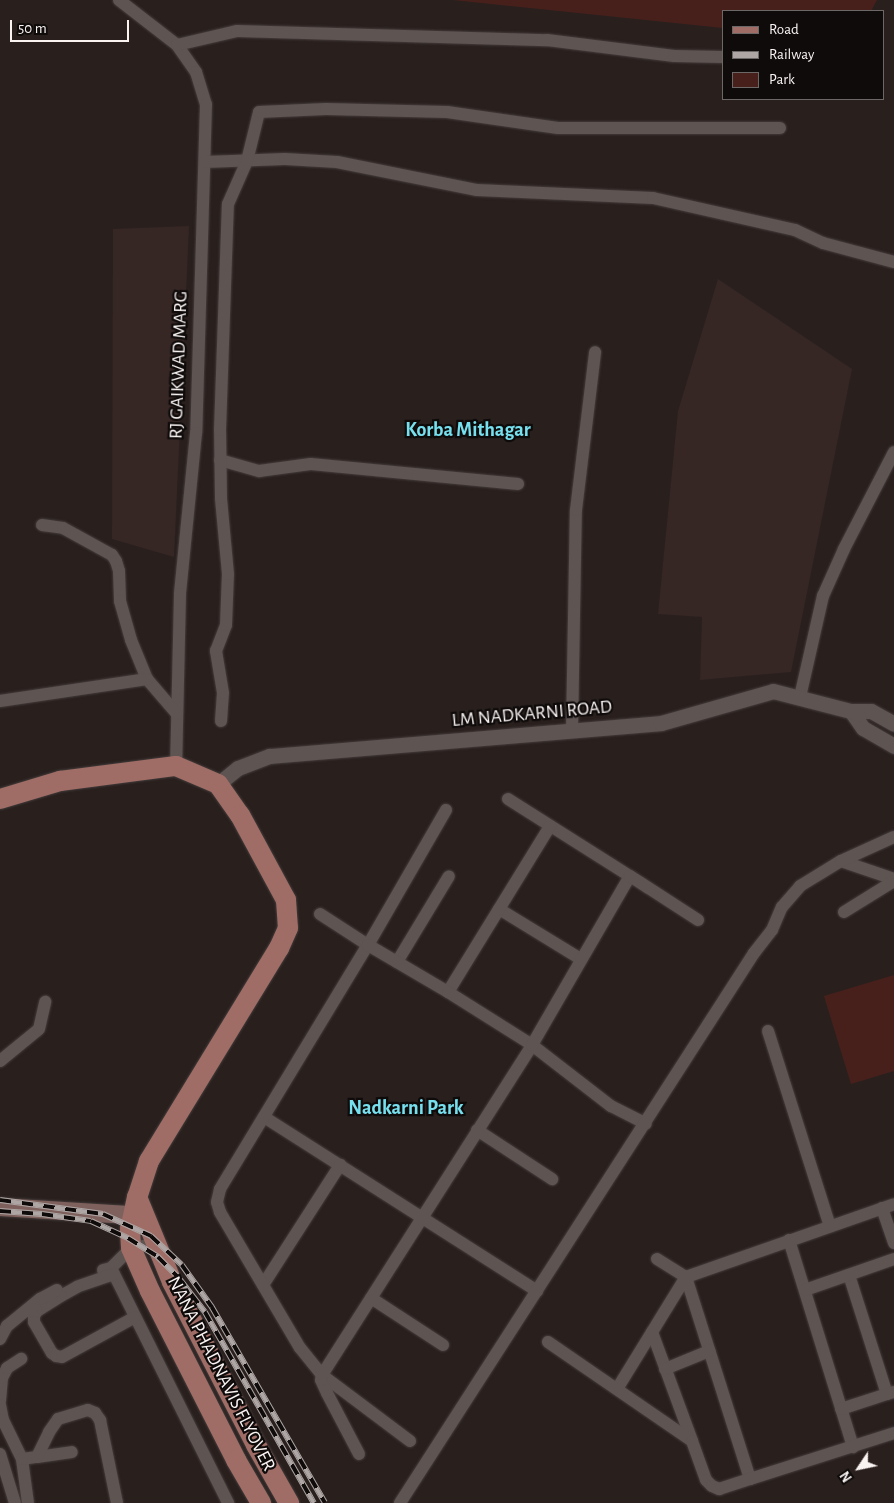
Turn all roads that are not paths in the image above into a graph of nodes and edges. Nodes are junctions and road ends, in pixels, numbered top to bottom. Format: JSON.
{"nodes":[{"id":1,"x":119,"y":0,"type":"edge"},
{"id":2,"x":177,"y":45,"type":"junction"},
{"id":3,"x":722,"y":58,"type":"edge"},
{"id":4,"x":780,"y":128,"type":"dead end"},
{"id":5,"x":247,"y":160,"type":"junction"},
{"id":6,"x":205,"y":162,"type":"junction"},
{"id":7,"x":894,"y":262,"type":"edge"},
{"id":8,"x":595,"y":352,"type":"dead end"},
{"id":9,"x":894,"y":452,"type":"edge"},
{"id":10,"x":220,"y":460,"type":"junction"},
{"id":11,"x":518,"y":484,"type":"dead end"},
{"id":12,"x":42,"y":525,"type":"dead end"},
{"id":13,"x":146,"y":680,"type":"junction"},
{"id":14,"x":800,"y":697,"type":"junction"},
{"id":15,"x":0,"y":701,"type":"edge"},
{"id":16,"x":851,"y":711,"type":"junction"},
{"id":17,"x":177,"y":714,"type":"junction"},
{"id":18,"x":221,"y":721,"type":"dead end"},
{"id":19,"x":894,"y":724,"type":"edge"},
{"id":20,"x":572,"y":731,"type":"junction"},
{"id":21,"x":894,"y":746,"type":"edge"},
{"id":22,"x":176,"y":766,"type":"junction"},
{"id":23,"x":218,"y":784,"type":"junction"},
{"id":24,"x":0,"y":798,"type":"edge"},
{"id":25,"x":508,"y":799,"type":"dead end"},
{"id":26,"x":446,"y":810,"type":"dead end"},
{"id":27,"x":550,"y":826,"type":"junction"},
{"id":28,"x":894,"y":837,"type":"edge"},
{"id":29,"x":841,"y":861,"type":"junction"},
{"id":30,"x":449,"y":876,"type":"dead end"},
{"id":31,"x":630,"y":876,"type":"junction"},
{"id":32,"x":894,"y":880,"type":"edge"},
{"id":33,"x":499,"y":909,"type":"junction"},
{"id":34,"x":844,"y":912,"type":"dead end"},
{"id":35,"x":320,"y":914,"type":"dead end"},
{"id":36,"x":698,"y":920,"type":"dead end"},
{"id":37,"x":368,"y":945,"type":"junction"},
{"id":38,"x":581,"y":960,"type":"junction"},
{"id":39,"x":397,"y":962,"type":"junction"},
{"id":40,"x":448,"y":992,"type":"junction"},
{"id":41,"x":45,"y":1002,"type":"dead end"},
{"id":42,"x":768,"y":1030,"type":"dead end"},
{"id":43,"x":532,"y":1045,"type":"junction"},
{"id":44,"x":0,"y":1060,"type":"edge"},
{"id":45,"x":264,"y":1117,"type":"junction"},
{"id":46,"x":646,"y":1124,"type":"junction"},
{"id":47,"x":477,"y":1130,"type":"junction"},
{"id":48,"x":340,"y":1165,"type":"junction"},
{"id":49,"x":552,"y":1178,"type":"dead end"},
{"id":50,"x":0,"y":1206,"type":"edge"},
{"id":51,"x":888,"y":1206,"type":"edge"},
{"id":52,"x":138,"y":1210,"type":"junction"},
{"id":53,"x":422,"y":1218,"type":"junction"},
{"id":54,"x":830,"y":1226,"type":"junction"},
{"id":55,"x":789,"y":1240,"type":"junction"},
{"id":56,"x":894,"y":1243,"type":"edge"},
{"id":57,"x":157,"y":1244,"type":"junction"},
{"id":58,"x":131,"y":1248,"type":"junction"},
{"id":59,"x":657,"y":1259,"type":"dead end"},
{"id":60,"x":894,"y":1259,"type":"edge"},
{"id":61,"x":113,"y":1271,"type":"junction"},
{"id":62,"x":849,"y":1275,"type":"junction"},
{"id":63,"x":686,"y":1277,"type":"junction"},
{"id":64,"x":263,"y":1285,"type":"junction"},
{"id":65,"x":805,"y":1290,"type":"junction"},
{"id":66,"x":537,"y":1291,"type":"junction"},
{"id":67,"x":371,"y":1298,"type":"junction"},
{"id":68,"x":135,"y":1317,"type":"junction"},
{"id":69,"x":652,"y":1332,"type":"junction"},
{"id":70,"x":0,"y":1339,"type":"edge"},
{"id":71,"x":548,"y":1342,"type":"dead end"},
{"id":72,"x":443,"y":1344,"type":"dead end"},
{"id":73,"x":710,"y":1351,"type":"junction"},
{"id":74,"x":21,"y":1359,"type":"dead end"},
{"id":75,"x":665,"y":1369,"type":"junction"},
{"id":76,"x":322,"y":1375,"type":"junction"},
{"id":77,"x":617,"y":1389,"type":"junction"},
{"id":78,"x":891,"y":1393,"type":"edge"},
{"id":79,"x":0,"y":1401,"type":"edge"},
{"id":80,"x":0,"y":1405,"type":"edge"},
{"id":81,"x":842,"y":1409,"type":"junction"},
{"id":82,"x":894,"y":1433,"type":"edge"},
{"id":83,"x":410,"y":1441,"type":"dead end"},
{"id":84,"x":692,"y":1441,"type":"junction"},
{"id":85,"x":853,"y":1446,"type":"junction"},
{"id":86,"x":72,"y":1452,"type":"dead end"},
{"id":87,"x":0,"y":1454,"type":"edge"},
{"id":88,"x":359,"y":1454,"type":"dead end"},
{"id":89,"x":37,"y":1456,"type":"junction"},
{"id":90,"x":22,"y":1459,"type":"junction"},
{"id":91,"x":750,"y":1479,"type":"junction"},
{"id":92,"x":15,"y":1503,"type":"edge"},
{"id":93,"x":28,"y":1503,"type":"edge"},
{"id":94,"x":117,"y":1503,"type":"edge"},
{"id":95,"x":228,"y":1503,"type":"edge"},
{"id":96,"x":261,"y":1503,"type":"edge"},
{"id":97,"x":289,"y":1503,"type":"edge"},
{"id":98,"x":400,"y":1503,"type":"edge"}],
"edges":[{"from":1,"to":2,"type":"street","name":"RJ GAIKWAD MARG"},
{"from":2,"to":3,"type":"street"},
{"from":2,"to":6,"type":"street","name":"RJ GAIKWAD MARG"},
{"from":4,"to":5,"type":"street"},
{"from":5,"to":6,"type":"street"},
{"from":5,"to":7,"type":"street"},
{"from":5,"to":10,"type":"street"},
{"from":6,"to":17,"type":"street","name":"RJ GAIKWAD MARG"},
{"from":8,"to":20,"type":"street"},
{"from":9,"to":14,"type":"street"},
{"from":10,"to":11,"type":"street"},
{"from":10,"to":18,"type":"street"},
{"from":12,"to":13,"type":"street"},
{"from":13,"to":15,"type":"street"},
{"from":13,"to":17,"type":"street"},
{"from":14,"to":16,"type":"street","name":"LM NADKARNI ROAD"},
{"from":14,"to":20,"type":"street","name":"LM NADKARNI ROAD"},
{"from":16,"to":19,"type":"street","name":"LM NADKARNI ROAD"},
{"from":16,"to":21,"type":"street"},
{"from":17,"to":22,"type":"street","name":"RJ GAIKWAD MARG"},
{"from":20,"to":23,"type":"street","name":"LM NADKARNI ROAD"},
{"from":22,"to":23,"type":"main road"},
{"from":22,"to":24,"type":"main road"},
{"from":23,"to":52,"type":"main road"},
{"from":25,"to":27,"type":"street"},
{"from":26,"to":37,"type":"street"},
{"from":27,"to":31,"type":"street"},
{"from":27,"to":33,"type":"street"},
{"from":28,"to":29,"type":"street"},
{"from":29,"to":32,"type":"street"},
{"from":29,"to":46,"type":"street"},
{"from":30,"to":39,"type":"street"},
{"from":31,"to":36,"type":"street"},
{"from":31,"to":38,"type":"street"},
{"from":32,"to":34,"type":"street"},
{"from":33,"to":38,"type":"street"},
{"from":33,"to":40,"type":"street"},
{"from":35,"to":37,"type":"street"},
{"from":37,"to":39,"type":"street"},
{"from":37,"to":45,"type":"street"},
{"from":38,"to":43,"type":"street"},
{"from":39,"to":40,"type":"street"},
{"from":40,"to":43,"type":"street"},
{"from":41,"to":44,"type":"street"},
{"from":42,"to":54,"type":"street"},
{"from":43,"to":46,"type":"street"},
{"from":43,"to":47,"type":"street"},
{"from":45,"to":48,"type":"street"},
{"from":45,"to":64,"type":"street"},
{"from":46,"to":66,"type":"street"},
{"from":47,"to":49,"type":"street"},
{"from":47,"to":53,"type":"street"},
{"from":48,"to":53,"type":"street"},
{"from":48,"to":64,"type":"street"},
{"from":50,"to":52,"type":"main road"},
{"from":51,"to":54,"type":"street"},
{"from":51,"to":56,"type":"street"},
{"from":52,"to":57,"type":"main road","name":"NANA PHADNAVIS FLYOVER"},
{"from":52,"to":58,"type":"main road"},
{"from":53,"to":66,"type":"street"},
{"from":53,"to":67,"type":"street"},
{"from":54,"to":55,"type":"street"},
{"from":55,"to":63,"type":"street"},
{"from":55,"to":65,"type":"street"},
{"from":57,"to":58,"type":"street"},
{"from":57,"to":97,"type":"main road","name":"NANA PHADNAVIS FLYOVER"},
{"from":58,"to":61,"type":"street"},
{"from":58,"to":96,"type":"main road","name":"NANA PHADNAVIS FLYOVER"},
{"from":59,"to":63,"type":"street"},
{"from":60,"to":62,"type":"street"},
{"from":61,"to":68,"type":"street"},
{"from":61,"to":68,"type":"street"},
{"from":61,"to":70,"type":"street"},
{"from":62,"to":65,"type":"street"},
{"from":62,"to":78,"type":"street"},
{"from":63,"to":69,"type":"street"},
{"from":63,"to":73,"type":"street"},
{"from":64,"to":76,"type":"street"},
{"from":65,"to":81,"type":"street"},
{"from":66,"to":98,"type":"street"},
{"from":67,"to":72,"type":"street"},
{"from":67,"to":76,"type":"street"},
{"from":68,"to":95,"type":"street"},
{"from":69,"to":75,"type":"street"},
{"from":69,"to":77,"type":"street"},
{"from":71,"to":77,"type":"street"},
{"from":73,"to":75,"type":"street"},
{"from":73,"to":91,"type":"street"},
{"from":74,"to":79,"type":"street"},
{"from":75,"to":84,"type":"street"},
{"from":76,"to":83,"type":"street"},
{"from":76,"to":88,"type":"street"},
{"from":77,"to":84,"type":"street"},
{"from":78,"to":81,"type":"street"},
{"from":80,"to":90,"type":"street"},
{"from":81,"to":85,"type":"street"},
{"from":82,"to":85,"type":"street"},
{"from":84,"to":91,"type":"street"},
{"from":85,"to":91,"type":"street"},
{"from":86,"to":89,"type":"street"},
{"from":87,"to":92,"type":"street"},
{"from":89,"to":90,"type":"street"},
{"from":89,"to":94,"type":"street"},
{"from":90,"to":93,"type":"street"}]}
